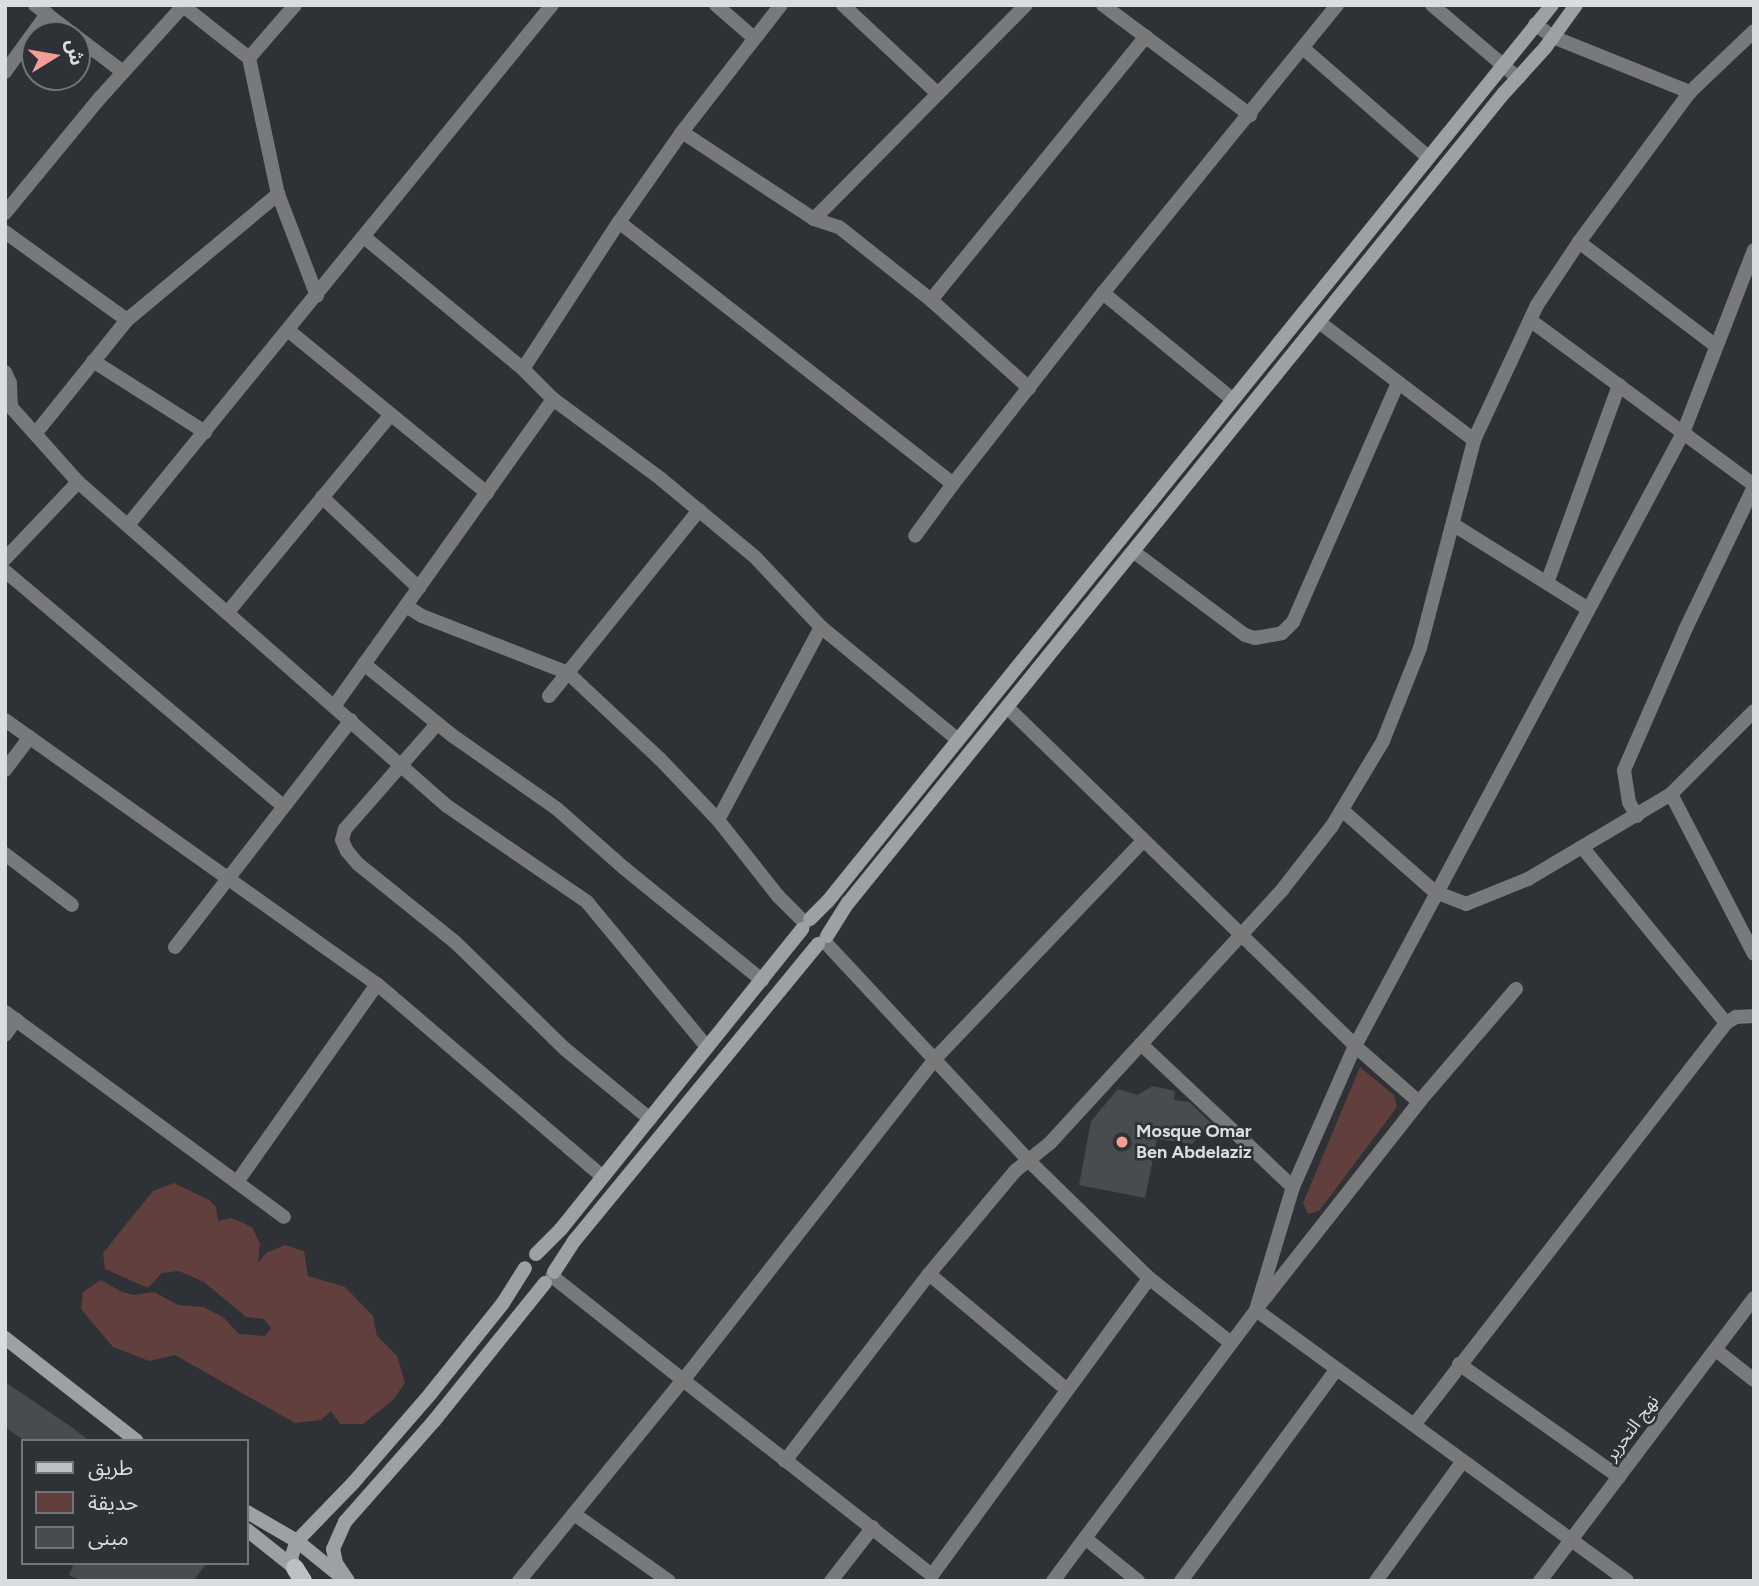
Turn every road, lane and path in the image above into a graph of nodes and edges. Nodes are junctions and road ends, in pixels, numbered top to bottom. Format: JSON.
{"nodes":[{"id":1,"x":295,"y":5,"type":"edge"},
{"id":2,"x":716,"y":5,"type":"edge"},
{"id":3,"x":781,"y":5,"type":"edge"},
{"id":4,"x":843,"y":5,"type":"edge"},
{"id":5,"x":1026,"y":5,"type":"edge"},
{"id":6,"x":1103,"y":5,"type":"edge"},
{"id":7,"x":1338,"y":5,"type":"edge"},
{"id":8,"x":1432,"y":5,"type":"edge"},
{"id":9,"x":1552,"y":5,"type":"edge"},
{"id":10,"x":1576,"y":5,"type":"edge"},
{"id":11,"x":183,"y":6,"type":"edge"},
{"id":12,"x":546,"y":7,"type":"edge"},
{"id":13,"x":41,"y":10,"type":"edge"},
{"id":14,"x":56,"y":21,"type":"edge"},
{"id":15,"x":1535,"y":24,"type":"junction"},
{"id":16,"x":1754,"y":31,"type":"edge"},
{"id":17,"x":1146,"y":36,"type":"junction"},
{"id":18,"x":1553,"y":37,"type":"junction"},
{"id":19,"x":754,"y":38,"type":"junction"},
{"id":20,"x":91,"y":47,"type":"edge"},
{"id":21,"x":1303,"y":48,"type":"junction"},
{"id":22,"x":249,"y":58,"type":"junction"},
{"id":23,"x":1502,"y":65,"type":"junction"},
{"id":24,"x":5,"y":72,"type":"edge"},
{"id":25,"x":123,"y":72,"type":"junction"},
{"id":26,"x":1518,"y":78,"type":"junction"},
{"id":27,"x":1690,"y":92,"type":"junction"},
{"id":28,"x":938,"y":94,"type":"junction"},
{"id":29,"x":1250,"y":115,"type":"junction"},
{"id":30,"x":682,"y":132,"type":"junction"},
{"id":31,"x":1428,"y":156,"type":"junction"},
{"id":32,"x":278,"y":194,"type":"junction"},
{"id":33,"x":5,"y":213,"type":"edge"},
{"id":34,"x":814,"y":219,"type":"junction"},
{"id":35,"x":619,"y":222,"type":"junction"},
{"id":36,"x":5,"y":233,"type":"edge"},
{"id":37,"x":365,"y":237,"type":"junction"},
{"id":38,"x":1579,"y":242,"type":"junction"},
{"id":39,"x":1753,"y":249,"type":"edge"},
{"id":40,"x":1103,"y":293,"type":"junction"},
{"id":41,"x":317,"y":296,"type":"junction"},
{"id":42,"x":931,"y":300,"type":"junction"},
{"id":43,"x":127,"y":320,"type":"junction"},
{"id":44,"x":1530,"y":320,"type":"junction"},
{"id":45,"x":1319,"y":321,"type":"junction"},
{"id":46,"x":289,"y":331,"type":"junction"},
{"id":47,"x":1716,"y":346,"type":"junction"},
{"id":48,"x":93,"y":361,"type":"junction"},
{"id":49,"x":523,"y":369,"type":"junction"},
{"id":50,"x":5,"y":372,"type":"edge"},
{"id":51,"x":1398,"y":383,"type":"junction"},
{"id":52,"x":1619,"y":385,"type":"junction"},
{"id":53,"x":1029,"y":388,"type":"junction"},
{"id":54,"x":553,"y":399,"type":"junction"},
{"id":55,"x":1232,"y":399,"type":"junction"},
{"id":56,"x":8,"y":410,"type":"edge"},
{"id":57,"x":391,"y":414,"type":"junction"},
{"id":58,"x":205,"y":432,"type":"junction"},
{"id":59,"x":1684,"y":433,"type":"junction"},
{"id":60,"x":34,"y":434,"type":"junction"},
{"id":61,"x":1474,"y":440,"type":"junction"},
{"id":62,"x":78,"y":482,"type":"junction"},
{"id":63,"x":953,"y":484,"type":"junction"},
{"id":64,"x":1754,"y":486,"type":"edge"},
{"id":65,"x":487,"y":493,"type":"junction"},
{"id":66,"x":322,"y":497,"type":"junction"},
{"id":67,"x":699,"y":510,"type":"junction"},
{"id":68,"x":128,"y":525,"type":"junction"},
{"id":69,"x":1454,"y":525,"type":"junction"},
{"id":70,"x":915,"y":536,"type":"dead end"},
{"id":71,"x":1134,"y":552,"type":"junction"},
{"id":72,"x":5,"y":559,"type":"edge"},
{"id":73,"x":5,"y":571,"type":"edge"},
{"id":74,"x":1547,"y":583,"type":"junction"},
{"id":75,"x":419,"y":588,"type":"junction"},
{"id":76,"x":406,"y":606,"type":"junction"},
{"id":77,"x":1587,"y":608,"type":"junction"},
{"id":78,"x":228,"y":612,"type":"junction"},
{"id":79,"x":821,"y":627,"type":"junction"},
{"id":80,"x":364,"y":664,"type":"junction"},
{"id":81,"x":568,"y":673,"type":"junction"},
{"id":82,"x":548,"y":696,"type":"dead end"},
{"id":83,"x":334,"y":705,"type":"junction"},
{"id":84,"x":1007,"y":707,"type":"junction"},
{"id":85,"x":1754,"y":710,"type":"edge"},
{"id":86,"x":5,"y":720,"type":"edge"},
{"id":87,"x":351,"y":720,"type":"junction"},
{"id":88,"x":437,"y":724,"type":"junction"},
{"id":89,"x":30,"y":737,"type":"junction"},
{"id":90,"x":957,"y":739,"type":"junction"},
{"id":91,"x":401,"y":765,"type":"junction"},
{"id":92,"x":5,"y":770,"type":"edge"},
{"id":93,"x":1671,"y":794,"type":"junction"},
{"id":94,"x":284,"y":807,"type":"junction"},
{"id":95,"x":1342,"y":810,"type":"junction"},
{"id":96,"x":1637,"y":816,"type":"junction"},
{"id":97,"x":718,"y":820,"type":"junction"},
{"id":98,"x":1143,"y":841,"type":"junction"},
{"id":99,"x":1582,"y":847,"type":"junction"},
{"id":100,"x":5,"y":854,"type":"edge"},
{"id":101,"x":229,"y":879,"type":"junction"},
{"id":102,"x":1435,"y":892,"type":"junction"},
{"id":103,"x":72,"y":905,"type":"dead end"},
{"id":104,"x":805,"y":924,"type":"junction"},
{"id":105,"x":1241,"y":933,"type":"junction"},
{"id":106,"x":823,"y":940,"type":"junction"},
{"id":107,"x":176,"y":947,"type":"dead end"},
{"id":108,"x":1754,"y":954,"type":"edge"},
{"id":109,"x":762,"y":980,"type":"junction"},
{"id":110,"x":377,"y":984,"type":"junction"},
{"id":111,"x":1516,"y":989,"type":"dead end"},
{"id":112,"x":10,"y":1016,"type":"edge"},
{"id":113,"x":1754,"y":1016,"type":"edge"},
{"id":114,"x":1726,"y":1023,"type":"junction"},
{"id":115,"x":5,"y":1035,"type":"edge"},
{"id":116,"x":1141,"y":1044,"type":"junction"},
{"id":117,"x":1355,"y":1046,"type":"junction"},
{"id":118,"x":707,"y":1047,"type":"junction"},
{"id":119,"x":935,"y":1059,"type":"junction"},
{"id":120,"x":1419,"y":1102,"type":"junction"},
{"id":121,"x":650,"y":1119,"type":"junction"},
{"id":122,"x":1028,"y":1160,"type":"junction"},
{"id":123,"x":603,"y":1177,"type":"junction"},
{"id":124,"x":237,"y":1182,"type":"junction"},
{"id":125,"x":1293,"y":1188,"type":"junction"},
{"id":126,"x":284,"y":1217,"type":"dead end"},
{"id":127,"x":536,"y":1254,"type":"junction"},
{"id":128,"x":525,"y":1268,"type":"junction"},
{"id":129,"x":929,"y":1274,"type":"junction"},
{"id":130,"x":551,"y":1277,"type":"junction"},
{"id":131,"x":1149,"y":1278,"type":"junction"},
{"id":132,"x":1754,"y":1298,"type":"edge"},
{"id":133,"x":1256,"y":1310,"type":"junction"},
{"id":134,"x":5,"y":1338,"type":"edge"},
{"id":135,"x":1231,"y":1343,"type":"junction"},
{"id":136,"x":1716,"y":1350,"type":"junction"},
{"id":137,"x":1459,"y":1364,"type":"junction"},
{"id":138,"x":1336,"y":1370,"type":"junction"},
{"id":139,"x":683,"y":1380,"type":"junction"},
{"id":140,"x":1754,"y":1381,"type":"edge"},
{"id":141,"x":1066,"y":1389,"type":"junction"},
{"id":142,"x":1414,"y":1425,"type":"junction"},
{"id":143,"x":134,"y":1439,"type":"edge"},
{"id":144,"x":785,"y":1461,"type":"junction"},
{"id":145,"x":1463,"y":1461,"type":"junction"},
{"id":146,"x":1619,"y":1477,"type":"junction"},
{"id":147,"x":248,"y":1513,"type":"edge"},
{"id":148,"x":574,"y":1514,"type":"junction"},
{"id":149,"x":873,"y":1527,"type":"junction"},
{"id":150,"x":248,"y":1531,"type":"edge"},
{"id":151,"x":1085,"y":1538,"type":"junction"},
{"id":152,"x":1571,"y":1539,"type":"junction"},
{"id":153,"x":297,"y":1541,"type":"junction"},
{"id":154,"x":299,"y":1574,"type":"edge"},
{"id":155,"x":936,"y":1578,"type":"edge"},
{"id":156,"x":312,"y":1581,"type":"edge"},
{"id":157,"x":347,"y":1581,"type":"edge"},
{"id":158,"x":519,"y":1581,"type":"edge"},
{"id":159,"x":670,"y":1581,"type":"edge"},
{"id":160,"x":831,"y":1581,"type":"edge"},
{"id":161,"x":1053,"y":1581,"type":"edge"},
{"id":162,"x":1138,"y":1581,"type":"edge"},
{"id":163,"x":1181,"y":1581,"type":"edge"},
{"id":164,"x":1376,"y":1581,"type":"edge"},
{"id":165,"x":1540,"y":1581,"type":"edge"},
{"id":166,"x":1627,"y":1581,"type":"edge"}],
"edges":[{"from":1,"to":22,"type":"street"},
{"from":2,"to":19,"type":"street"},
{"from":3,"to":19,"type":"street"},
{"from":4,"to":28,"type":"street"},
{"from":5,"to":28,"type":"street"},
{"from":6,"to":17,"type":"street"},
{"from":7,"to":21,"type":"street"},
{"from":8,"to":23,"type":"street"},
{"from":9,"to":15,"type":"main road"},
{"from":10,"to":18,"type":"main road"},
{"from":11,"to":22,"type":"street"},
{"from":11,"to":25,"type":"street"},
{"from":12,"to":37,"type":"street"},
{"from":13,"to":14,"type":"street"},
{"from":13,"to":24,"type":"street"},
{"from":15,"to":18,"type":"street"},
{"from":15,"to":23,"type":"main road"},
{"from":16,"to":27,"type":"street"},
{"from":17,"to":29,"type":"street"},
{"from":17,"to":42,"type":"street"},
{"from":18,"to":26,"type":"main road"},
{"from":18,"to":27,"type":"street"},
{"from":19,"to":30,"type":"street"},
{"from":20,"to":25,"type":"street"},
{"from":21,"to":29,"type":"street"},
{"from":21,"to":31,"type":"street"},
{"from":22,"to":32,"type":"street"},
{"from":23,"to":26,"type":"street"},
{"from":23,"to":31,"type":"main road"},
{"from":25,"to":33,"type":"street"},
{"from":26,"to":45,"type":"main road"},
{"from":27,"to":38,"type":"street"},
{"from":28,"to":34,"type":"street"},
{"from":29,"to":40,"type":"street"},
{"from":30,"to":34,"type":"street"},
{"from":30,"to":35,"type":"street"},
{"from":31,"to":55,"type":"main road"},
{"from":32,"to":41,"type":"street"},
{"from":32,"to":43,"type":"street"},
{"from":34,"to":42,"type":"street"},
{"from":35,"to":49,"type":"street"},
{"from":35,"to":63,"type":"street"},
{"from":36,"to":43,"type":"street"},
{"from":37,"to":41,"type":"street"},
{"from":37,"to":49,"type":"street"},
{"from":38,"to":44,"type":"street"},
{"from":38,"to":47,"type":"street"},
{"from":39,"to":47,"type":"street"},
{"from":40,"to":53,"type":"street"},
{"from":40,"to":55,"type":"street"},
{"from":41,"to":46,"type":"street"},
{"from":42,"to":53,"type":"street"},
{"from":43,"to":48,"type":"street"},
{"from":44,"to":52,"type":"street"},
{"from":44,"to":61,"type":"street"},
{"from":45,"to":51,"type":"street"},
{"from":45,"to":71,"type":"main road"},
{"from":46,"to":57,"type":"street"},
{"from":46,"to":58,"type":"street"},
{"from":47,"to":59,"type":"street"},
{"from":48,"to":58,"type":"street"},
{"from":48,"to":60,"type":"street"},
{"from":49,"to":54,"type":"street"},
{"from":50,"to":56,"type":"street"},
{"from":51,"to":61,"type":"street"},
{"from":51,"to":71,"type":"street"},
{"from":52,"to":59,"type":"street"},
{"from":52,"to":74,"type":"street"},
{"from":53,"to":63,"type":"street"},
{"from":54,"to":65,"type":"street"},
{"from":54,"to":67,"type":"street"},
{"from":55,"to":90,"type":"main road"},
{"from":56,"to":60,"type":"street"},
{"from":57,"to":65,"type":"street"},
{"from":57,"to":66,"type":"street"},
{"from":58,"to":68,"type":"street"},
{"from":59,"to":64,"type":"street"},
{"from":59,"to":77,"type":"street"},
{"from":60,"to":62,"type":"street"},
{"from":61,"to":69,"type":"street"},
{"from":62,"to":68,"type":"street"},
{"from":62,"to":72,"type":"street"},
{"from":63,"to":70,"type":"street"},
{"from":64,"to":96,"type":"street"},
{"from":65,"to":75,"type":"street"},
{"from":66,"to":75,"type":"street"},
{"from":66,"to":78,"type":"street"},
{"from":67,"to":79,"type":"street"},
{"from":67,"to":81,"type":"street"},
{"from":68,"to":78,"type":"street"},
{"from":69,"to":74,"type":"street"},
{"from":69,"to":95,"type":"street"},
{"from":71,"to":84,"type":"main road"},
{"from":73,"to":94,"type":"street"},
{"from":74,"to":77,"type":"street"},
{"from":75,"to":76,"type":"street"},
{"from":76,"to":80,"type":"street"},
{"from":76,"to":81,"type":"street"},
{"from":77,"to":102,"type":"street"},
{"from":78,"to":83,"type":"street"},
{"from":79,"to":90,"type":"street"},
{"from":79,"to":97,"type":"street"},
{"from":80,"to":83,"type":"street"},
{"from":80,"to":88,"type":"street"},
{"from":81,"to":82,"type":"street"},
{"from":81,"to":97,"type":"street"},
{"from":83,"to":87,"type":"street"},
{"from":84,"to":98,"type":"street"},
{"from":84,"to":106,"type":"main road"},
{"from":85,"to":93,"type":"street"},
{"from":86,"to":89,"type":"street"},
{"from":87,"to":91,"type":"street"},
{"from":87,"to":94,"type":"street"},
{"from":88,"to":91,"type":"street"},
{"from":88,"to":109,"type":"street"},
{"from":89,"to":92,"type":"street"},
{"from":89,"to":101,"type":"street"},
{"from":90,"to":104,"type":"main road"},
{"from":91,"to":118,"type":"street"},
{"from":91,"to":121,"type":"street"},
{"from":93,"to":96,"type":"street"},
{"from":93,"to":108,"type":"street"},
{"from":94,"to":101,"type":"street"},
{"from":95,"to":102,"type":"street"},
{"from":95,"to":105,"type":"street"},
{"from":96,"to":99,"type":"street"},
{"from":97,"to":104,"type":"street"},
{"from":98,"to":105,"type":"street"},
{"from":98,"to":119,"type":"street"},
{"from":99,"to":102,"type":"street"},
{"from":99,"to":114,"type":"street"},
{"from":100,"to":103,"type":"street"},
{"from":101,"to":107,"type":"street"},
{"from":101,"to":110,"type":"street"},
{"from":102,"to":117,"type":"street"},
{"from":104,"to":106,"type":"main road"},
{"from":104,"to":106,"type":"main road"},
{"from":104,"to":109,"type":"main road"},
{"from":105,"to":116,"type":"street"},
{"from":105,"to":117,"type":"street"},
{"from":106,"to":119,"type":"street"},
{"from":106,"to":130,"type":"main road"},
{"from":109,"to":118,"type":"main road"},
{"from":110,"to":123,"type":"street"},
{"from":110,"to":124,"type":"street"},
{"from":111,"to":120,"type":"street"},
{"from":112,"to":115,"type":"street"},
{"from":112,"to":124,"type":"street"},
{"from":113,"to":114,"type":"street"},
{"from":114,"to":137,"type":"street"},
{"from":116,"to":122,"type":"street"},
{"from":116,"to":125,"type":"street"},
{"from":117,"to":120,"type":"street"},
{"from":117,"to":125,"type":"street"},
{"from":118,"to":121,"type":"main road"},
{"from":119,"to":122,"type":"street"},
{"from":119,"to":139,"type":"street"},
{"from":120,"to":133,"type":"street"},
{"from":121,"to":123,"type":"main road"},
{"from":122,"to":129,"type":"street"},
{"from":122,"to":131,"type":"street"},
{"from":123,"to":127,"type":"main road"},
{"from":124,"to":126,"type":"street"},
{"from":125,"to":133,"type":"street"},
{"from":127,"to":128,"type":"main road"},
{"from":127,"to":130,"type":"main road"},
{"from":128,"to":130,"type":"main road"},
{"from":128,"to":153,"type":"main road"},
{"from":129,"to":141,"type":"street"},
{"from":129,"to":144,"type":"street"},
{"from":130,"to":139,"type":"street"},
{"from":130,"to":157,"type":"main road"},
{"from":131,"to":135,"type":"street"},
{"from":131,"to":141,"type":"street"},
{"from":132,"to":136,"type":"street","name":"نهج التحرير"},
{"from":133,"to":135,"type":"street"},
{"from":133,"to":138,"type":"street"},
{"from":134,"to":143,"type":"main road"},
{"from":135,"to":151,"type":"street"},
{"from":136,"to":140,"type":"street"},
{"from":136,"to":146,"type":"street","name":"نهج التحرير"},
{"from":137,"to":142,"type":"street"},
{"from":137,"to":146,"type":"street"},
{"from":138,"to":142,"type":"street"},
{"from":138,"to":163,"type":"street"},
{"from":139,"to":144,"type":"street"},
{"from":139,"to":148,"type":"street"},
{"from":141,"to":155,"type":"street"},
{"from":142,"to":145,"type":"street"},
{"from":144,"to":149,"type":"street"},
{"from":145,"to":152,"type":"street"},
{"from":145,"to":164,"type":"street"},
{"from":146,"to":152,"type":"street","name":"نهج التحرير"},
{"from":147,"to":153,"type":"main road"},
{"from":148,"to":158,"type":"street"},
{"from":148,"to":159,"type":"street"},
{"from":149,"to":155,"type":"street"},
{"from":149,"to":160,"type":"street"},
{"from":150,"to":154,"type":"main road"},
{"from":151,"to":161,"type":"street"},
{"from":151,"to":162,"type":"street"},
{"from":152,"to":165,"type":"street","name":"نهج التحرير"},
{"from":152,"to":166,"type":"street"},
{"from":153,"to":154,"type":"main road"},
{"from":153,"to":157,"type":"main road"},
{"from":154,"to":156,"type":"main road"}]}
